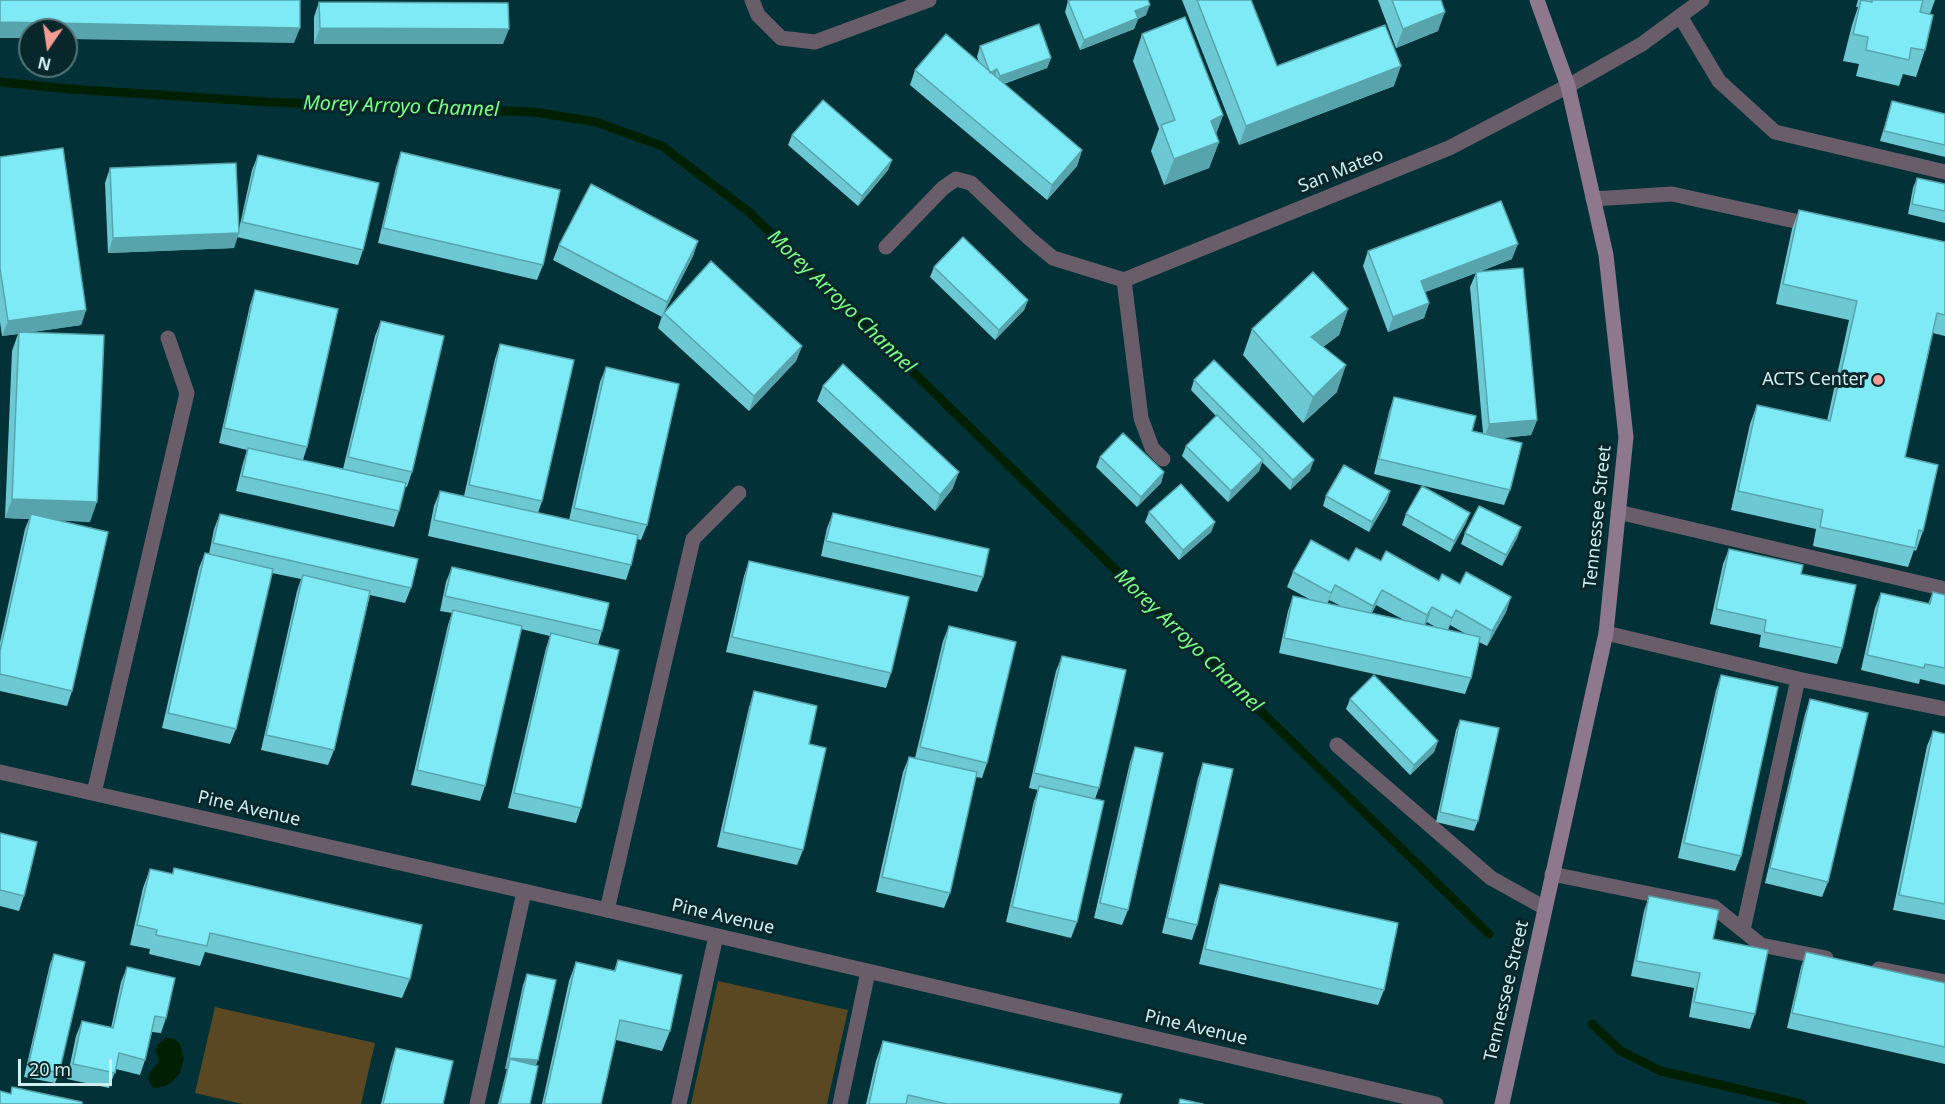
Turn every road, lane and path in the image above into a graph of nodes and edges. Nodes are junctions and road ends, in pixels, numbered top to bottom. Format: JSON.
{"nodes":[{"id":1,"x":752,"y":0,"type":"edge"},
{"id":2,"x":929,"y":0,"type":"edge"},
{"id":3,"x":1537,"y":0,"type":"edge"},
{"id":4,"x":1702,"y":0,"type":"edge"},
{"id":5,"x":1680,"y":16,"type":"junction"},
{"id":6,"x":1568,"y":87,"type":"junction"},
{"id":7,"x":1945,"y":172,"type":"edge"},
{"id":8,"x":1593,"y":199,"type":"junction"},
{"id":9,"x":1823,"y":227,"type":"edge"},
{"id":10,"x":886,"y":248,"type":"dead end"},
{"id":11,"x":1124,"y":280,"type":"junction"},
{"id":12,"x":168,"y":338,"type":"dead end"},
{"id":13,"x":1163,"y":459,"type":"dead end"},
{"id":14,"x":739,"y":493,"type":"dead end"},
{"id":15,"x":1618,"y":512,"type":"junction"},
{"id":16,"x":1945,"y":589,"type":"edge"},
{"id":17,"x":1606,"y":633,"type":"junction"},
{"id":18,"x":1798,"y":679,"type":"junction"},
{"id":19,"x":1945,"y":709,"type":"edge"},
{"id":20,"x":1336,"y":745,"type":"dead end"},
{"id":21,"x":0,"y":772,"type":"edge"},
{"id":22,"x":94,"y":794,"type":"junction"},
{"id":23,"x":1552,"y":874,"type":"junction"},
{"id":24,"x":524,"y":892,"type":"junction"},
{"id":25,"x":1545,"y":908,"type":"junction"},
{"id":26,"x":607,"y":910,"type":"junction"},
{"id":27,"x":1743,"y":930,"type":"junction"},
{"id":28,"x":716,"y":936,"type":"junction"},
{"id":29,"x":1842,"y":961,"type":"edge"},
{"id":30,"x":1864,"y":966,"type":"edge"},
{"id":31,"x":868,"y":972,"type":"junction"},
{"id":32,"x":1945,"y":982,"type":"edge"},
{"id":33,"x":477,"y":1104,"type":"edge"},
{"id":34,"x":679,"y":1104,"type":"edge"},
{"id":35,"x":840,"y":1104,"type":"edge"},
{"id":36,"x":1436,"y":1104,"type":"edge"},
{"id":37,"x":1502,"y":1104,"type":"edge"}],
"edges":[{"from":1,"to":2,"type":"street"},
{"from":3,"to":6,"type":"main road","name":"Tennessee Street"},
{"from":4,"to":5,"type":"street"},
{"from":5,"to":6,"type":"street"},
{"from":5,"to":7,"type":"street"},
{"from":6,"to":8,"type":"main road","name":"Tennessee Street"},
{"from":6,"to":11,"type":"street","name":"San Mateo"},
{"from":8,"to":9,"type":"street"},
{"from":8,"to":15,"type":"main road","name":"Tennessee Street"},
{"from":10,"to":11,"type":"street"},
{"from":11,"to":13,"type":"street"},
{"from":12,"to":22,"type":"street"},
{"from":14,"to":26,"type":"street"},
{"from":15,"to":16,"type":"street"},
{"from":15,"to":17,"type":"main road","name":"Tennessee Street"},
{"from":17,"to":18,"type":"street"},
{"from":17,"to":23,"type":"main road","name":"Tennessee Street"},
{"from":18,"to":19,"type":"street"},
{"from":18,"to":27,"type":"street"},
{"from":20,"to":25,"type":"street"},
{"from":21,"to":22,"type":"street","name":"Pine Avenue"},
{"from":22,"to":24,"type":"street","name":"Pine Avenue"},
{"from":23,"to":25,"type":"main road","name":"Tennessee Street"},
{"from":23,"to":27,"type":"street"},
{"from":24,"to":26,"type":"street","name":"Pine Avenue"},
{"from":24,"to":33,"type":"street"},
{"from":25,"to":37,"type":"main road","name":"Tennessee Street"},
{"from":26,"to":28,"type":"street","name":"Pine Avenue"},
{"from":27,"to":29,"type":"street"},
{"from":28,"to":31,"type":"street","name":"Pine Avenue"},
{"from":28,"to":34,"type":"street"},
{"from":30,"to":32,"type":"street"},
{"from":31,"to":35,"type":"street"},
{"from":31,"to":36,"type":"street","name":"Pine Avenue"}]}
